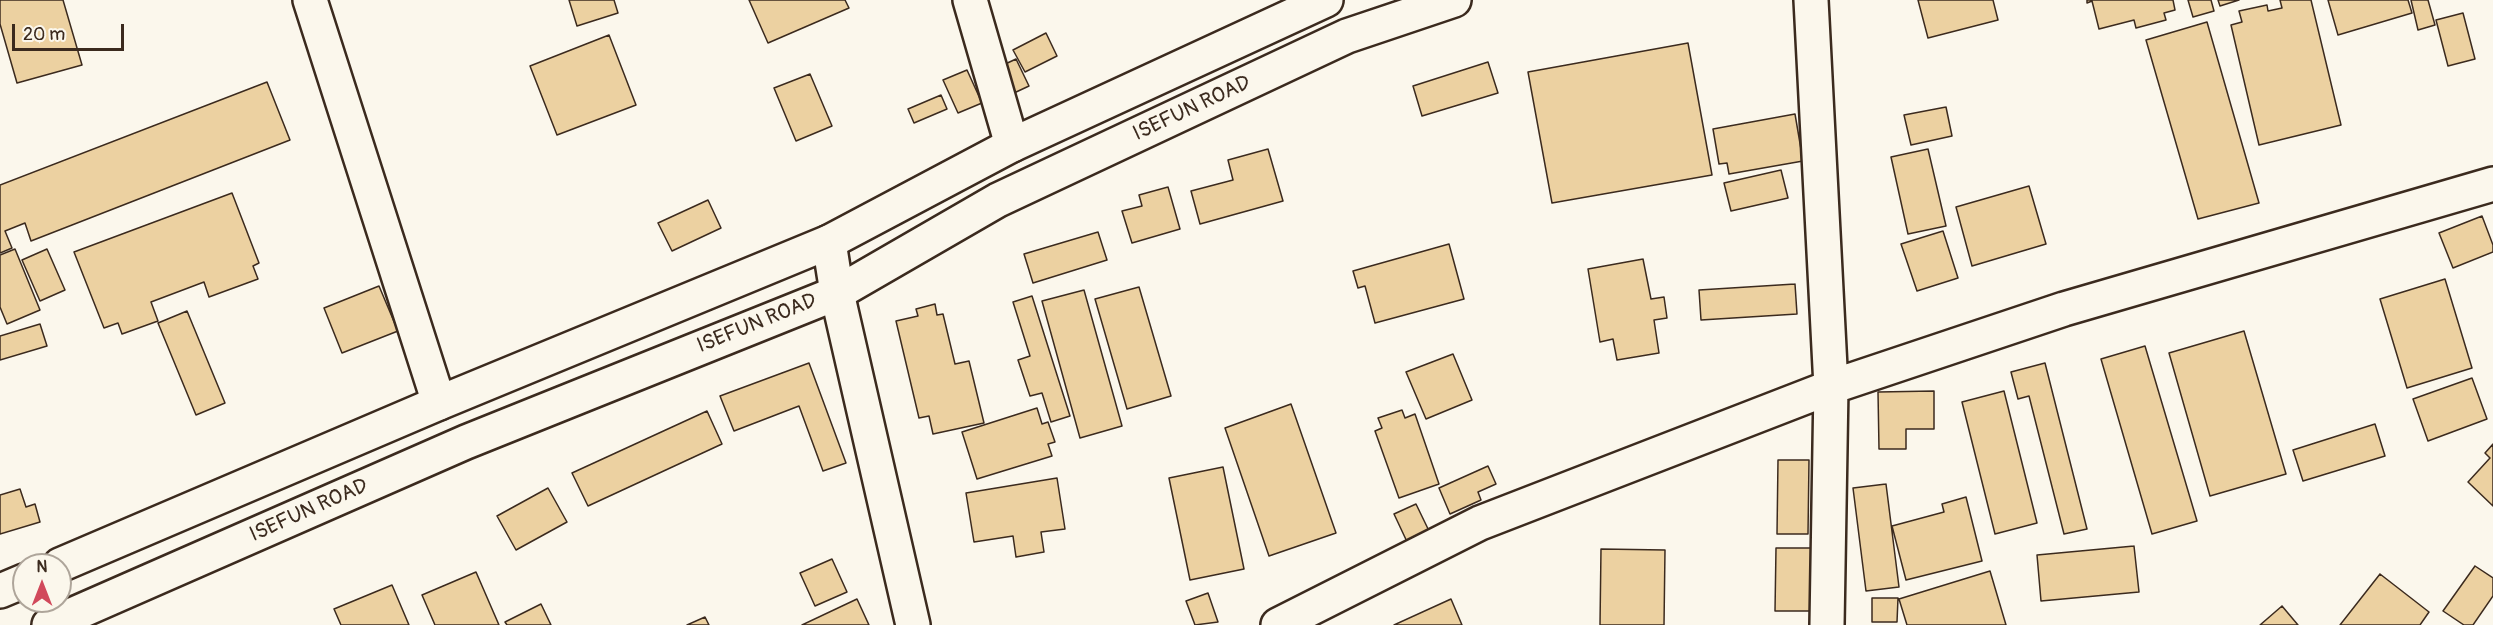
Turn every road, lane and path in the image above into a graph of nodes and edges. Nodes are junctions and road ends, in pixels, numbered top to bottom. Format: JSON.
{"nodes":[{"id":1,"x":310,"y":0,"type":"edge"},
{"id":2,"x":970,"y":0,"type":"edge"},
{"id":3,"x":1326,"y":0,"type":"edge"},
{"id":4,"x":1454,"y":0,"type":"edge"},
{"id":5,"x":1811,"y":0,"type":"edge"},
{"id":6,"x":1012,"y":145,"type":"junction"},
{"id":7,"x":2493,"y":184,"type":"edge"},
{"id":8,"x":829,"y":242,"type":"junction"},
{"id":9,"x":837,"y":293,"type":"junction"},
{"id":10,"x":1831,"y":387,"type":"junction"},
{"id":11,"x":439,"y":403,"type":"junction"},
{"id":12,"x":72,"y":561,"type":"edge"},
{"id":13,"x":49,"y":625,"type":"edge"},
{"id":14,"x":913,"y":625,"type":"edge"},
{"id":15,"x":1278,"y":625,"type":"edge"},
{"id":16,"x":1827,"y":625,"type":"edge"}],
"edges":[{"from":1,"to":11,"type":"street"},
{"from":2,"to":6,"type":"street"},
{"from":3,"to":6,"type":"street","name":"ISEFUN ROAD"},
{"from":4,"to":9,"type":"street","name":"ISEFUN ROAD"},
{"from":5,"to":10,"type":"street"},
{"from":6,"to":8,"type":"street","name":"ISEFUN ROAD"},
{"from":7,"to":10,"type":"street"},
{"from":8,"to":9,"type":"street"},
{"from":8,"to":11,"type":"street","name":"ISEFUN ROAD"},
{"from":9,"to":13,"type":"street","name":"ISEFUN ROAD"},
{"from":9,"to":14,"type":"street"},
{"from":10,"to":15,"type":"street"},
{"from":10,"to":16,"type":"street"},
{"from":11,"to":12,"type":"street","name":"ISEFUN ROAD"}]}
